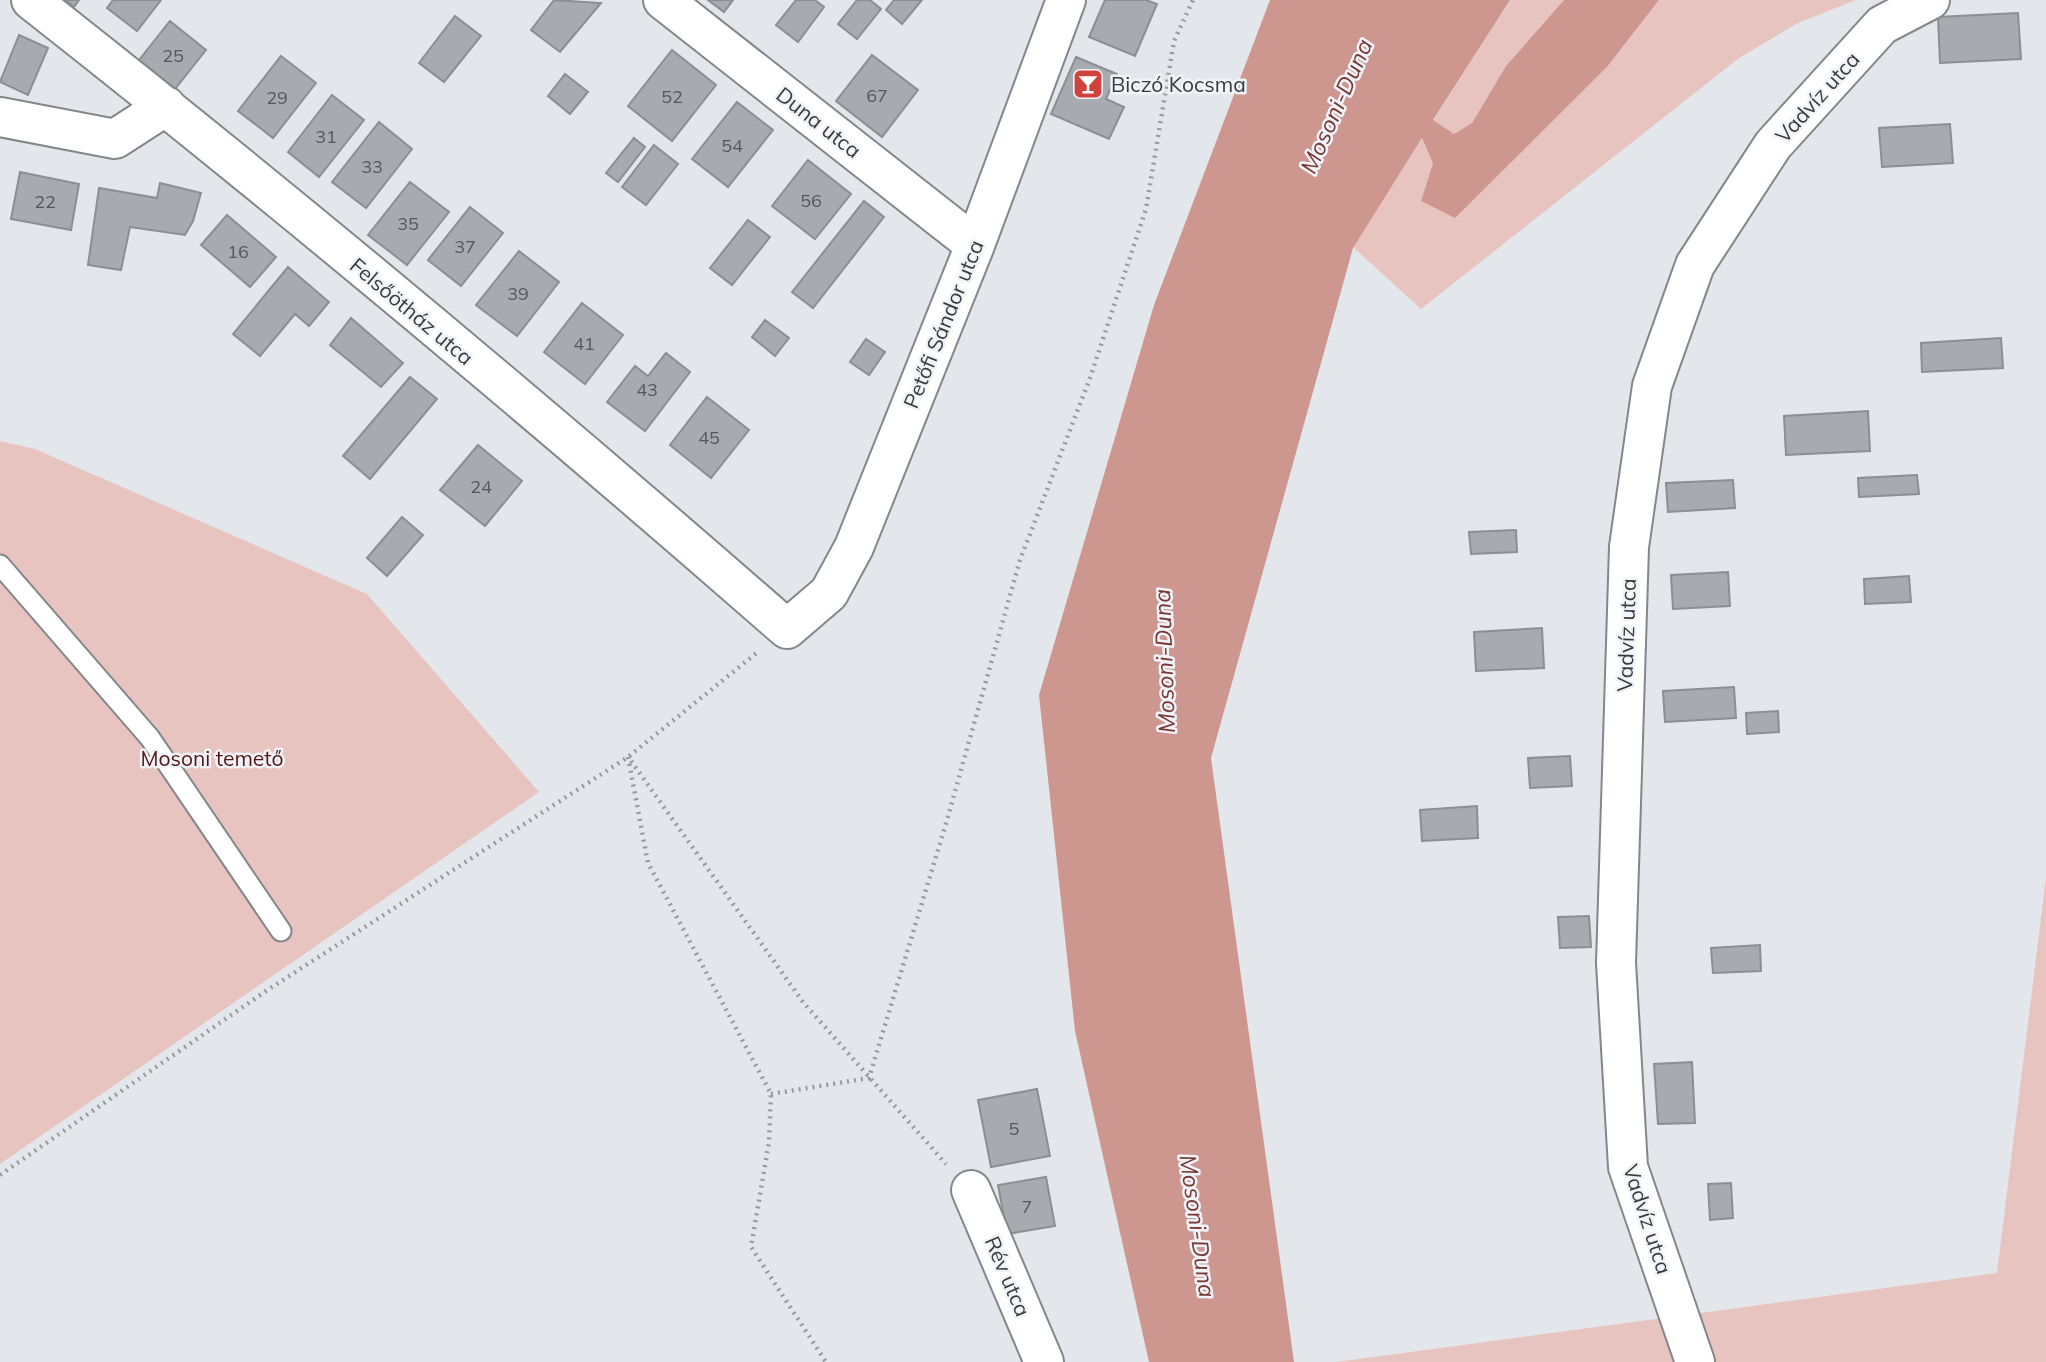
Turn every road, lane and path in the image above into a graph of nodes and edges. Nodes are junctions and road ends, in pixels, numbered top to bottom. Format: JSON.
{"nodes":[{"id":1,"x":31,"y":0,"type":"edge"},
{"id":2,"x":663,"y":0,"type":"edge"},
{"id":3,"x":1066,"y":0,"type":"edge"},
{"id":4,"x":1193,"y":0,"type":"edge"},
{"id":5,"x":1930,"y":0,"type":"edge"},
{"id":6,"x":166,"y":106,"type":"junction"},
{"id":7,"x":0,"y":117,"type":"edge"},
{"id":8,"x":975,"y":245,"type":"junction"},
{"id":9,"x":0,"y":565,"type":"edge"},
{"id":10,"x":787,"y":629,"type":"junction"},
{"id":11,"x":628,"y":757,"type":"junction"},
{"id":12,"x":281,"y":931,"type":"dead end"},
{"id":13,"x":869,"y":1078,"type":"junction"},
{"id":14,"x":771,"y":1094,"type":"junction"},
{"id":15,"x":0,"y":1175,"type":"edge"},
{"id":16,"x":971,"y":1190,"type":"joint"},
{"id":17,"x":826,"y":1362,"type":"edge"},
{"id":18,"x":1044,"y":1362,"type":"edge"},
{"id":19,"x":1695,"y":1362,"type":"edge"}],
"edges":[{"from":1,"to":6,"type":"street","name":"Felsőötház utca"},
{"from":2,"to":8,"type":"street","name":"Duna utca"},
{"from":3,"to":8,"type":"street","name":"Petőfi Sándor utca"},
{"from":4,"to":13,"type":"path"},
{"from":5,"to":19,"type":"street","name":"Vadvíz utca"},
{"from":6,"to":7,"type":"street"},
{"from":6,"to":10,"type":"street","name":"Felsőötház utca"},
{"from":8,"to":10,"type":"street","name":"Petőfi Sándor utca"},
{"from":9,"to":12,"type":"lane"},
{"from":10,"to":11,"type":"path"},
{"from":11,"to":13,"type":"path"},
{"from":11,"to":14,"type":"path"},
{"from":11,"to":15,"type":"path"},
{"from":13,"to":14,"type":"path"},
{"from":13,"to":16,"type":"path"},
{"from":14,"to":17,"type":"path"},
{"from":16,"to":18,"type":"street","name":"Rév utca"}]}
